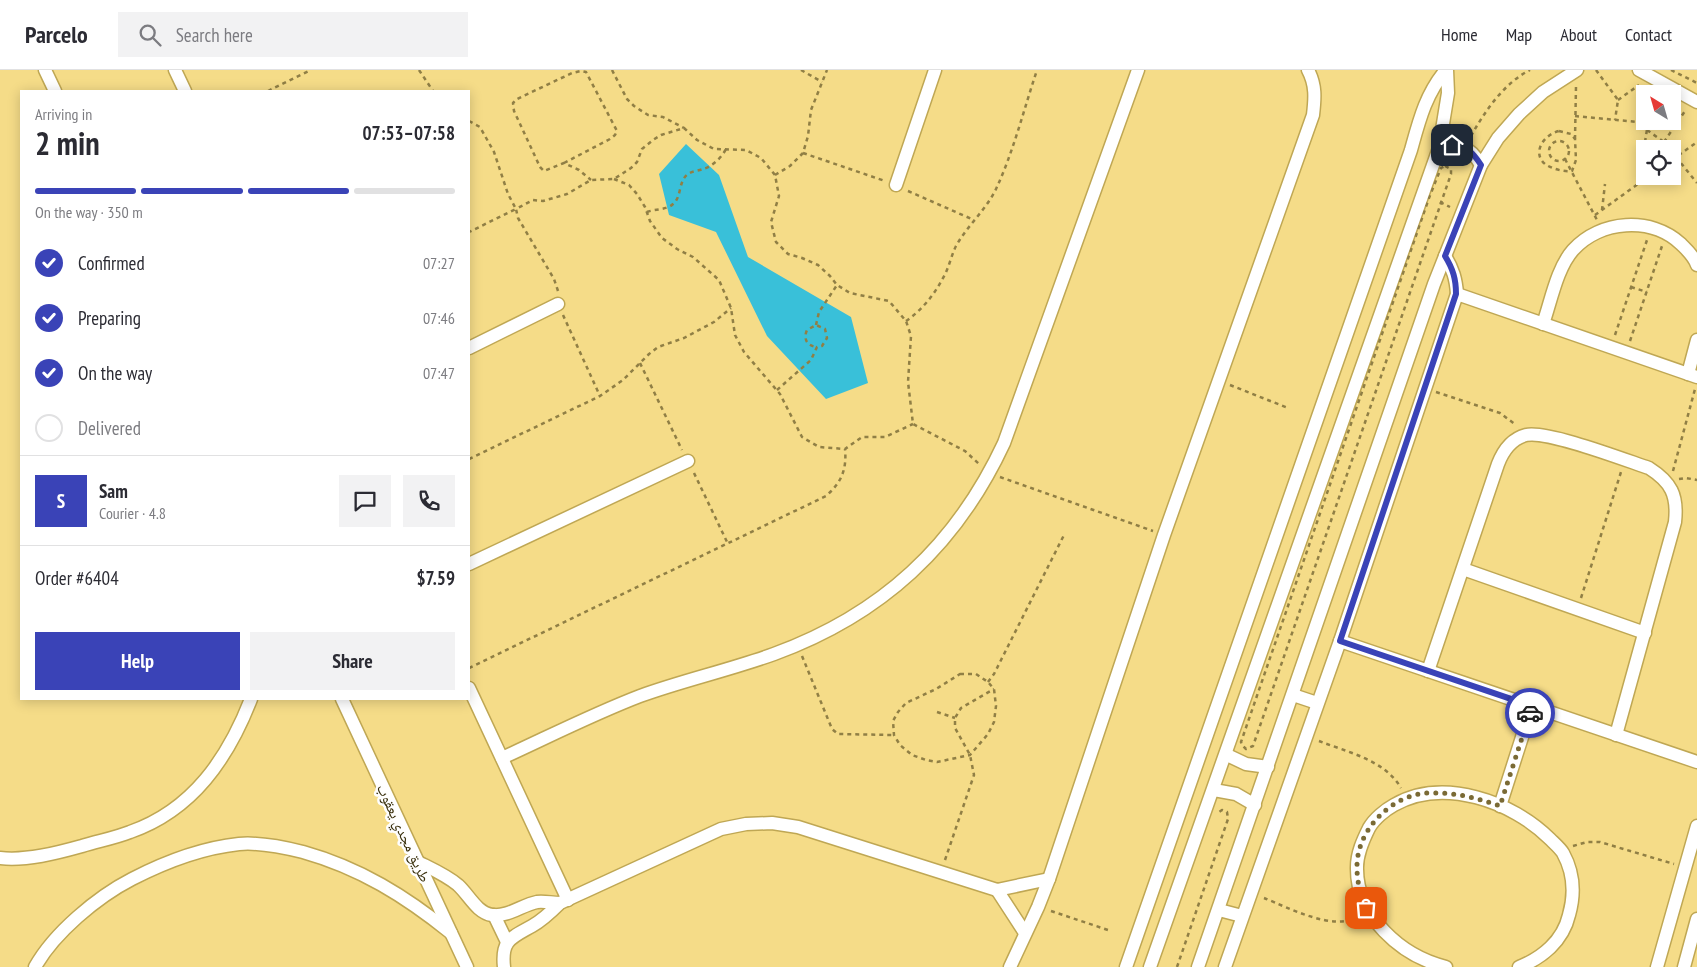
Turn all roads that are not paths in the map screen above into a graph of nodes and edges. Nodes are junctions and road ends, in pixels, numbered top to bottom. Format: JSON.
{"nodes":[{"id":1,"x":45,"y":70,"type":"edge"},
{"id":2,"x":175,"y":70,"type":"edge"},
{"id":3,"x":935,"y":70,"type":"edge"},
{"id":4,"x":1138,"y":70,"type":"edge"},
{"id":5,"x":1308,"y":70,"type":"edge"},
{"id":6,"x":1447,"y":70,"type":"edge"},
{"id":7,"x":1576,"y":70,"type":"edge"},
{"id":8,"x":1639,"y":70,"type":"edge"},
{"id":9,"x":55,"y":90,"type":"edge"},
{"id":10,"x":185,"y":90,"type":"edge"},
{"id":11,"x":1695,"y":101,"type":"edge"},
{"id":12,"x":1439,"y":148,"type":"junction"},
{"id":13,"x":1481,"y":165,"type":"junction"},
{"id":14,"x":896,"y":185,"type":"road end"},
{"id":15,"x":1445,"y":256,"type":"junction"},
{"id":16,"x":1697,"y":265,"type":"edge"},
{"id":17,"x":1456,"y":294,"type":"junction"},
{"id":18,"x":558,"y":304,"type":"road end"},
{"id":19,"x":1543,"y":324,"type":"junction"},
{"id":20,"x":1697,"y":340,"type":"edge"},
{"id":21,"x":470,"y":348,"type":"edge"},
{"id":22,"x":1694,"y":378,"type":"edge"},
{"id":23,"x":688,"y":460,"type":"dead end"},
{"id":24,"x":470,"y":564,"type":"edge"},
{"id":25,"x":1463,"y":569,"type":"junction"},
{"id":26,"x":1645,"y":633,"type":"junction"},
{"id":27,"x":1340,"y":641,"type":"junction"},
{"id":28,"x":1428,"y":671,"type":"junction"},
{"id":29,"x":470,"y":690,"type":"edge"},
{"id":30,"x":1293,"y":695,"type":"junction"},
{"id":31,"x":251,"y":700,"type":"edge"},
{"id":32,"x":342,"y":700,"type":"edge"},
{"id":33,"x":1317,"y":703,"type":"junction"},
{"id":34,"x":1532,"y":706,"type":"junction"},
{"id":35,"x":1616,"y":735,"type":"junction"},
{"id":36,"x":1227,"y":755,"type":"junction"},
{"id":37,"x":502,"y":758,"type":"junction"},
{"id":38,"x":1697,"y":762,"type":"edge"},
{"id":39,"x":1268,"y":767,"type":"junction"},
{"id":40,"x":1214,"y":790,"type":"junction"},
{"id":41,"x":1255,"y":805,"type":"junction"},
{"id":42,"x":1500,"y":806,"type":"junction"},
{"id":43,"x":1697,"y":826,"type":"edge"},
{"id":44,"x":0,"y":858,"type":"edge"},
{"id":45,"x":418,"y":862,"type":"junction"},
{"id":46,"x":1049,"y":879,"type":"junction"},
{"id":47,"x":996,"y":890,"type":"junction"},
{"id":48,"x":564,"y":901,"type":"junction"},
{"id":49,"x":1219,"y":910,"type":"junction"},
{"id":50,"x":494,"y":915,"type":"junction"},
{"id":51,"x":1242,"y":916,"type":"junction"},
{"id":52,"x":1697,"y":920,"type":"edge"},
{"id":53,"x":451,"y":933,"type":"junction"},
{"id":54,"x":1025,"y":933,"type":"junction"},
{"id":55,"x":507,"y":942,"type":"junction"},
{"id":56,"x":1442,"y":966,"type":"edge"},
{"id":57,"x":35,"y":967,"type":"edge"},
{"id":58,"x":467,"y":967,"type":"edge"},
{"id":59,"x":504,"y":967,"type":"edge"},
{"id":60,"x":1010,"y":967,"type":"edge"},
{"id":61,"x":1126,"y":967,"type":"edge"},
{"id":62,"x":1150,"y":967,"type":"edge"},
{"id":63,"x":1198,"y":967,"type":"edge"},
{"id":64,"x":1225,"y":967,"type":"edge"},
{"id":65,"x":1519,"y":967,"type":"edge"},
{"id":66,"x":1657,"y":967,"type":"edge"},
{"id":67,"x":1684,"y":967,"type":"edge"}],
"edges":[{"from":1,"to":9,"type":"street"},
{"from":2,"to":10,"type":"street"},
{"from":3,"to":14,"type":"street"},
{"from":4,"to":37,"type":"street"},
{"from":5,"to":46,"type":"street"},
{"from":6,"to":12,"type":"street"},
{"from":6,"to":61,"type":"street"},
{"from":7,"to":13,"type":"street"},
{"from":8,"to":11,"type":"street"},
{"from":12,"to":13,"type":"street"},
{"from":12,"to":36,"type":"street"},
{"from":13,"to":15,"type":"street"},
{"from":15,"to":17,"type":"street"},
{"from":15,"to":30,"type":"street"},
{"from":16,"to":19,"type":"street"},
{"from":17,"to":19,"type":"street"},
{"from":17,"to":27,"type":"street"},
{"from":18,"to":21,"type":"street"},
{"from":19,"to":22,"type":"street"},
{"from":20,"to":22,"type":"street"},
{"from":23,"to":24,"type":"street"},
{"from":25,"to":26,"type":"street"},
{"from":25,"to":26,"type":"street"},
{"from":25,"to":28,"type":"street"},
{"from":26,"to":35,"type":"street"},
{"from":27,"to":28,"type":"street"},
{"from":27,"to":33,"type":"street"},
{"from":28,"to":34,"type":"street"},
{"from":29,"to":37,"type":"street"},
{"from":30,"to":33,"type":"street"},
{"from":30,"to":39,"type":"street"},
{"from":31,"to":44,"type":"street"},
{"from":32,"to":45,"type":"street","name":"طريق مجدي يعقوب"},
{"from":33,"to":51,"type":"street"},
{"from":34,"to":35,"type":"street"},
{"from":34,"to":42,"type":"street"},
{"from":35,"to":38,"type":"street"},
{"from":36,"to":39,"type":"street"},
{"from":36,"to":40,"type":"street"},
{"from":37,"to":48,"type":"street"},
{"from":39,"to":41,"type":"street"},
{"from":40,"to":41,"type":"street"},
{"from":40,"to":62,"type":"street"},
{"from":41,"to":49,"type":"street"},
{"from":42,"to":56,"type":"street"},
{"from":42,"to":65,"type":"street"},
{"from":43,"to":66,"type":"street"},
{"from":45,"to":50,"type":"street"},
{"from":45,"to":53,"type":"street","name":"طريق مجدي يعقوب"},
{"from":46,"to":47,"type":"street"},
{"from":46,"to":54,"type":"street"},
{"from":47,"to":48,"type":"street"},
{"from":47,"to":54,"type":"street"},
{"from":48,"to":50,"type":"street"},
{"from":48,"to":55,"type":"street"},
{"from":49,"to":51,"type":"street"},
{"from":49,"to":63,"type":"street"},
{"from":50,"to":55,"type":"street"},
{"from":51,"to":64,"type":"street"},
{"from":52,"to":67,"type":"street"},
{"from":53,"to":57,"type":"street"},
{"from":53,"to":58,"type":"street","name":"طريق مجدي يعقوب"},
{"from":54,"to":60,"type":"street"},
{"from":55,"to":59,"type":"street"}]}
